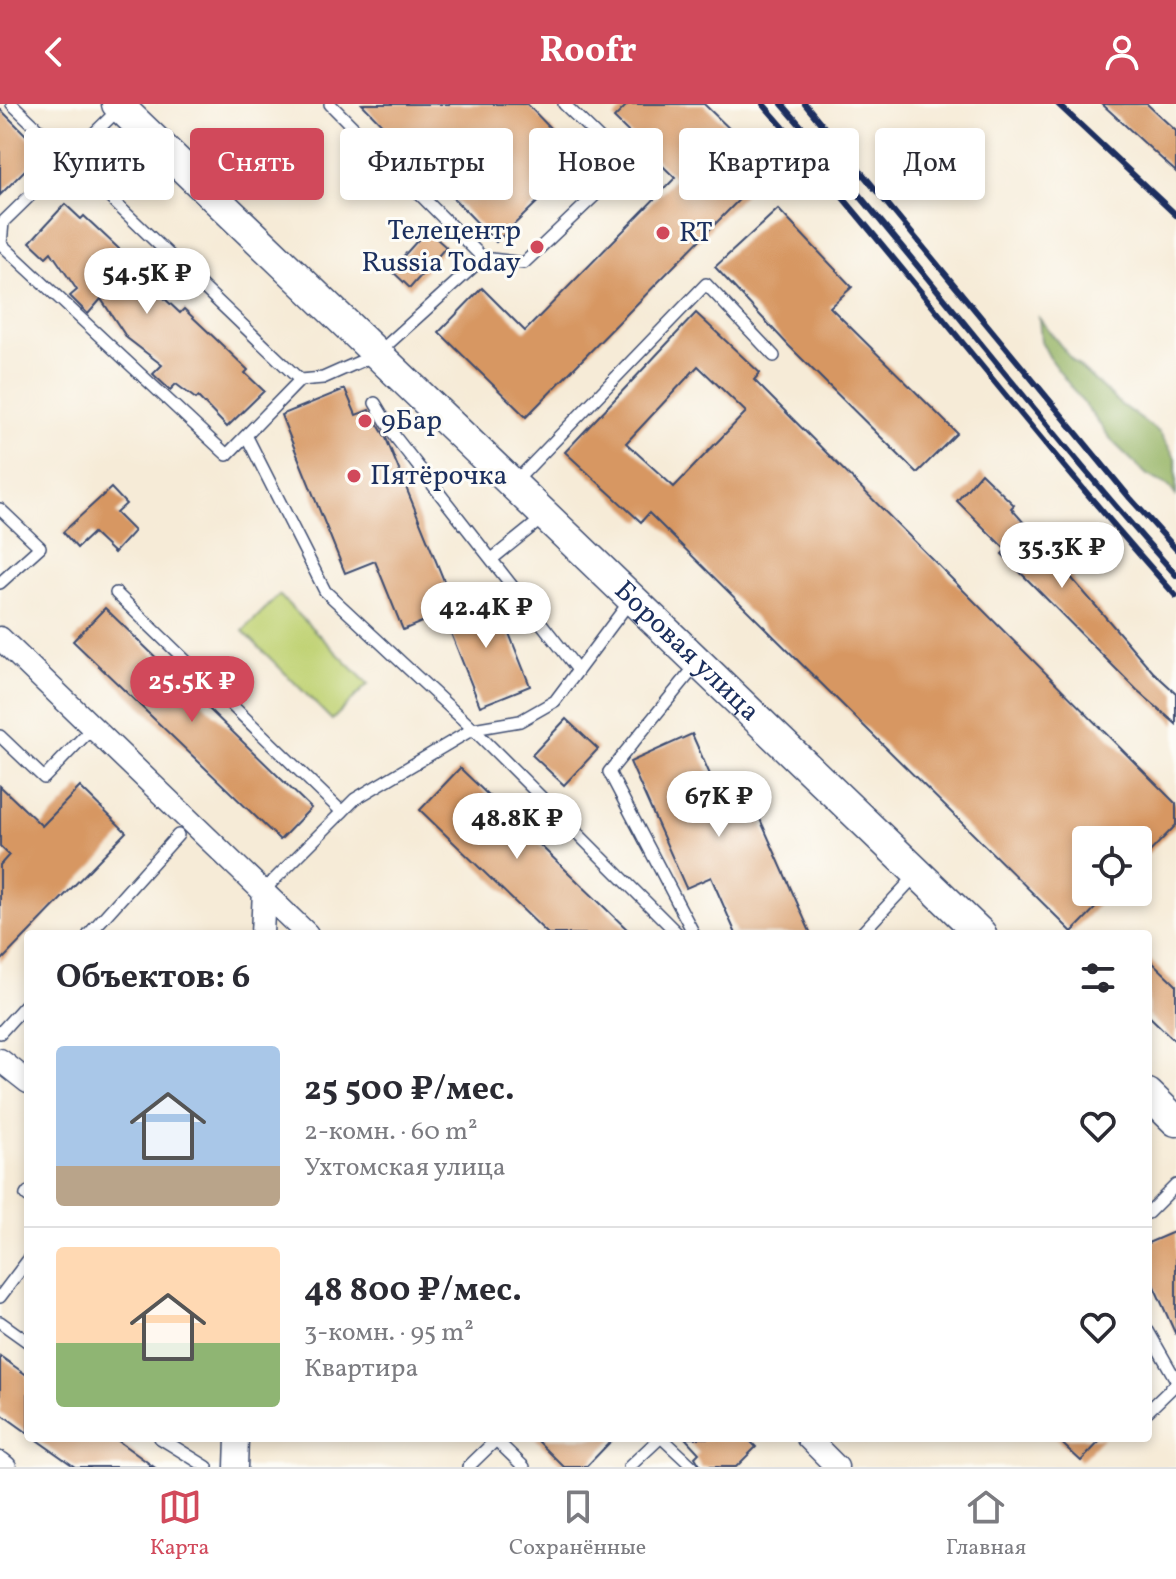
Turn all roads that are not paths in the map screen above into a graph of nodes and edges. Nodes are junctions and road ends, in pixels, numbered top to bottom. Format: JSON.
{"nodes":[{"id":1,"x":12,"y":104,"type":"edge"},
{"id":2,"x":330,"y":104,"type":"edge"},
{"id":3,"x":564,"y":104,"type":"edge"},
{"id":4,"x":118,"y":106,"type":"edge"},
{"id":5,"x":36,"y":128,"type":"edge"},
{"id":6,"x":97,"y":128,"type":"edge"},
{"id":7,"x":24,"y":200,"type":"edge"},
{"id":8,"x":111,"y":200,"type":"edge"},
{"id":9,"x":2,"y":220,"type":"edge"},
{"id":10,"x":483,"y":258,"type":"junction"},
{"id":11,"x":377,"y":354,"type":"junction"},
{"id":12,"x":774,"y":356,"type":"dead end"},
{"id":13,"x":300,"y":380,"type":"junction"},
{"id":14,"x":375,"y":403,"type":"dead end"},
{"id":15,"x":247,"y":437,"type":"junction"},
{"id":16,"x":512,"y":484,"type":"junction"},
{"id":17,"x":0,"y":509,"type":"edge"},
{"id":18,"x":546,"y":516,"type":"junction"},
{"id":19,"x":492,"y":559,"type":"junction"},
{"id":20,"x":0,"y":583,"type":"edge"},
{"id":21,"x":116,"y":593,"type":"dead end"},
{"id":22,"x":632,"y":598,"type":"junction"},
{"id":23,"x":0,"y":638,"type":"edge"},
{"id":24,"x":698,"y":663,"type":"junction"},
{"id":25,"x":578,"y":670,"type":"junction"},
{"id":26,"x":93,"y":727,"type":"junction"},
{"id":27,"x":473,"y":729,"type":"junction"},
{"id":28,"x":0,"y":736,"type":"edge"},
{"id":29,"x":342,"y":812,"type":"junction"},
{"id":30,"x":178,"y":835,"type":"dead end"},
{"id":31,"x":918,"y":874,"type":"junction"},
{"id":32,"x":264,"y":890,"type":"junction"},
{"id":33,"x":93,"y":930,"type":"edge"},
{"id":34,"x":262,"y":930,"type":"edge"},
{"id":35,"x":303,"y":930,"type":"edge"},
{"id":36,"x":674,"y":930,"type":"edge"},
{"id":37,"x":692,"y":930,"type":"edge"},
{"id":38,"x":865,"y":930,"type":"edge"},
{"id":39,"x":977,"y":930,"type":"edge"},
{"id":40,"x":24,"y":1006,"type":"edge"},
{"id":41,"x":0,"y":1033,"type":"edge"},
{"id":42,"x":0,"y":1060,"type":"edge"},
{"id":43,"x":24,"y":1079,"type":"edge"},
{"id":44,"x":1152,"y":1098,"type":"edge"},
{"id":45,"x":1176,"y":1121,"type":"edge"},
{"id":46,"x":1176,"y":1185,"type":"edge"},
{"id":47,"x":1152,"y":1209,"type":"edge"},
{"id":48,"x":24,"y":1265,"type":"edge"},
{"id":49,"x":0,"y":1297,"type":"edge"},
{"id":50,"x":0,"y":1322,"type":"edge"},
{"id":51,"x":1152,"y":1338,"type":"edge"},
{"id":52,"x":24,"y":1339,"type":"edge"},
{"id":53,"x":1176,"y":1382,"type":"edge"},
{"id":54,"x":1152,"y":1407,"type":"edge"},
{"id":55,"x":166,"y":1442,"type":"edge"},
{"id":56,"x":237,"y":1442,"type":"edge"},
{"id":57,"x":494,"y":1442,"type":"edge"},
{"id":58,"x":500,"y":1442,"type":"edge"},
{"id":59,"x":657,"y":1442,"type":"edge"},
{"id":60,"x":665,"y":1442,"type":"edge"},
{"id":61,"x":815,"y":1442,"type":"edge"},
{"id":62,"x":0,"y":1463,"type":"edge"},
{"id":63,"x":5,"y":1467,"type":"edge"},
{"id":64,"x":207,"y":1467,"type":"edge"},
{"id":65,"x":236,"y":1467,"type":"edge"},
{"id":66,"x":468,"y":1467,"type":"edge"},
{"id":67,"x":524,"y":1467,"type":"edge"},
{"id":68,"x":629,"y":1467,"type":"edge"},
{"id":69,"x":693,"y":1467,"type":"edge"},
{"id":70,"x":837,"y":1467,"type":"edge"}],
"edges":[{"from":1,"to":5,"type":"lane"},
{"from":2,"to":10,"type":"lane"},
{"from":3,"to":10,"type":"lane"},
{"from":4,"to":6,"type":"lane"},
{"from":4,"to":11,"type":"street","name":"Боровая улица"},
{"from":7,"to":9,"type":"lane"},
{"from":8,"to":13,"type":"lane"},
{"from":9,"to":15,"type":"lane"},
{"from":10,"to":11,"type":"lane"},
{"from":11,"to":13,"type":"lane"},
{"from":11,"to":16,"type":"street","name":"Боровая улица"},
{"from":12,"to":16,"type":"lane"},
{"from":13,"to":15,"type":"lane"},
{"from":14,"to":19,"type":"lane"},
{"from":15,"to":27,"type":"lane"},
{"from":16,"to":18,"type":"street","name":"Боровая улица"},
{"from":17,"to":20,"type":"lane"},
{"from":18,"to":19,"type":"lane"},
{"from":18,"to":22,"type":"street","name":"Боровая улица"},
{"from":19,"to":25,"type":"lane"},
{"from":21,"to":29,"type":"lane"},
{"from":22,"to":24,"type":"street","name":"Боровая улица"},
{"from":22,"to":25,"type":"lane"},
{"from":23,"to":26,"type":"street"},
{"from":24,"to":31,"type":"street","name":"Боровая улица"},
{"from":24,"to":37,"type":"lane"},
{"from":25,"to":27,"type":"lane"},
{"from":26,"to":28,"type":"lane"},
{"from":26,"to":32,"type":"street"},
{"from":27,"to":29,"type":"lane"},
{"from":27,"to":36,"type":"lane"},
{"from":29,"to":32,"type":"lane"},
{"from":30,"to":33,"type":"lane"},
{"from":31,"to":38,"type":"lane"},
{"from":31,"to":39,"type":"street","name":"Боровая улица"},
{"from":32,"to":34,"type":"street"},
{"from":32,"to":35,"type":"street"},
{"from":40,"to":41,"type":"lane"},
{"from":42,"to":43,"type":"street"},
{"from":44,"to":45,"type":"street"},
{"from":46,"to":47,"type":"lane"},
{"from":48,"to":49,"type":"lane"},
{"from":50,"to":52,"type":"lane"},
{"from":51,"to":53,"type":"lane"},
{"from":53,"to":54,"type":"lane"},
{"from":55,"to":64,"type":"lane"},
{"from":56,"to":65,"type":"street"},
{"from":57,"to":66,"type":"lane"},
{"from":58,"to":67,"type":"lane"},
{"from":59,"to":68,"type":"lane"},
{"from":60,"to":69,"type":"lane"},
{"from":61,"to":70,"type":"street"},
{"from":62,"to":63,"type":"street"}]}
